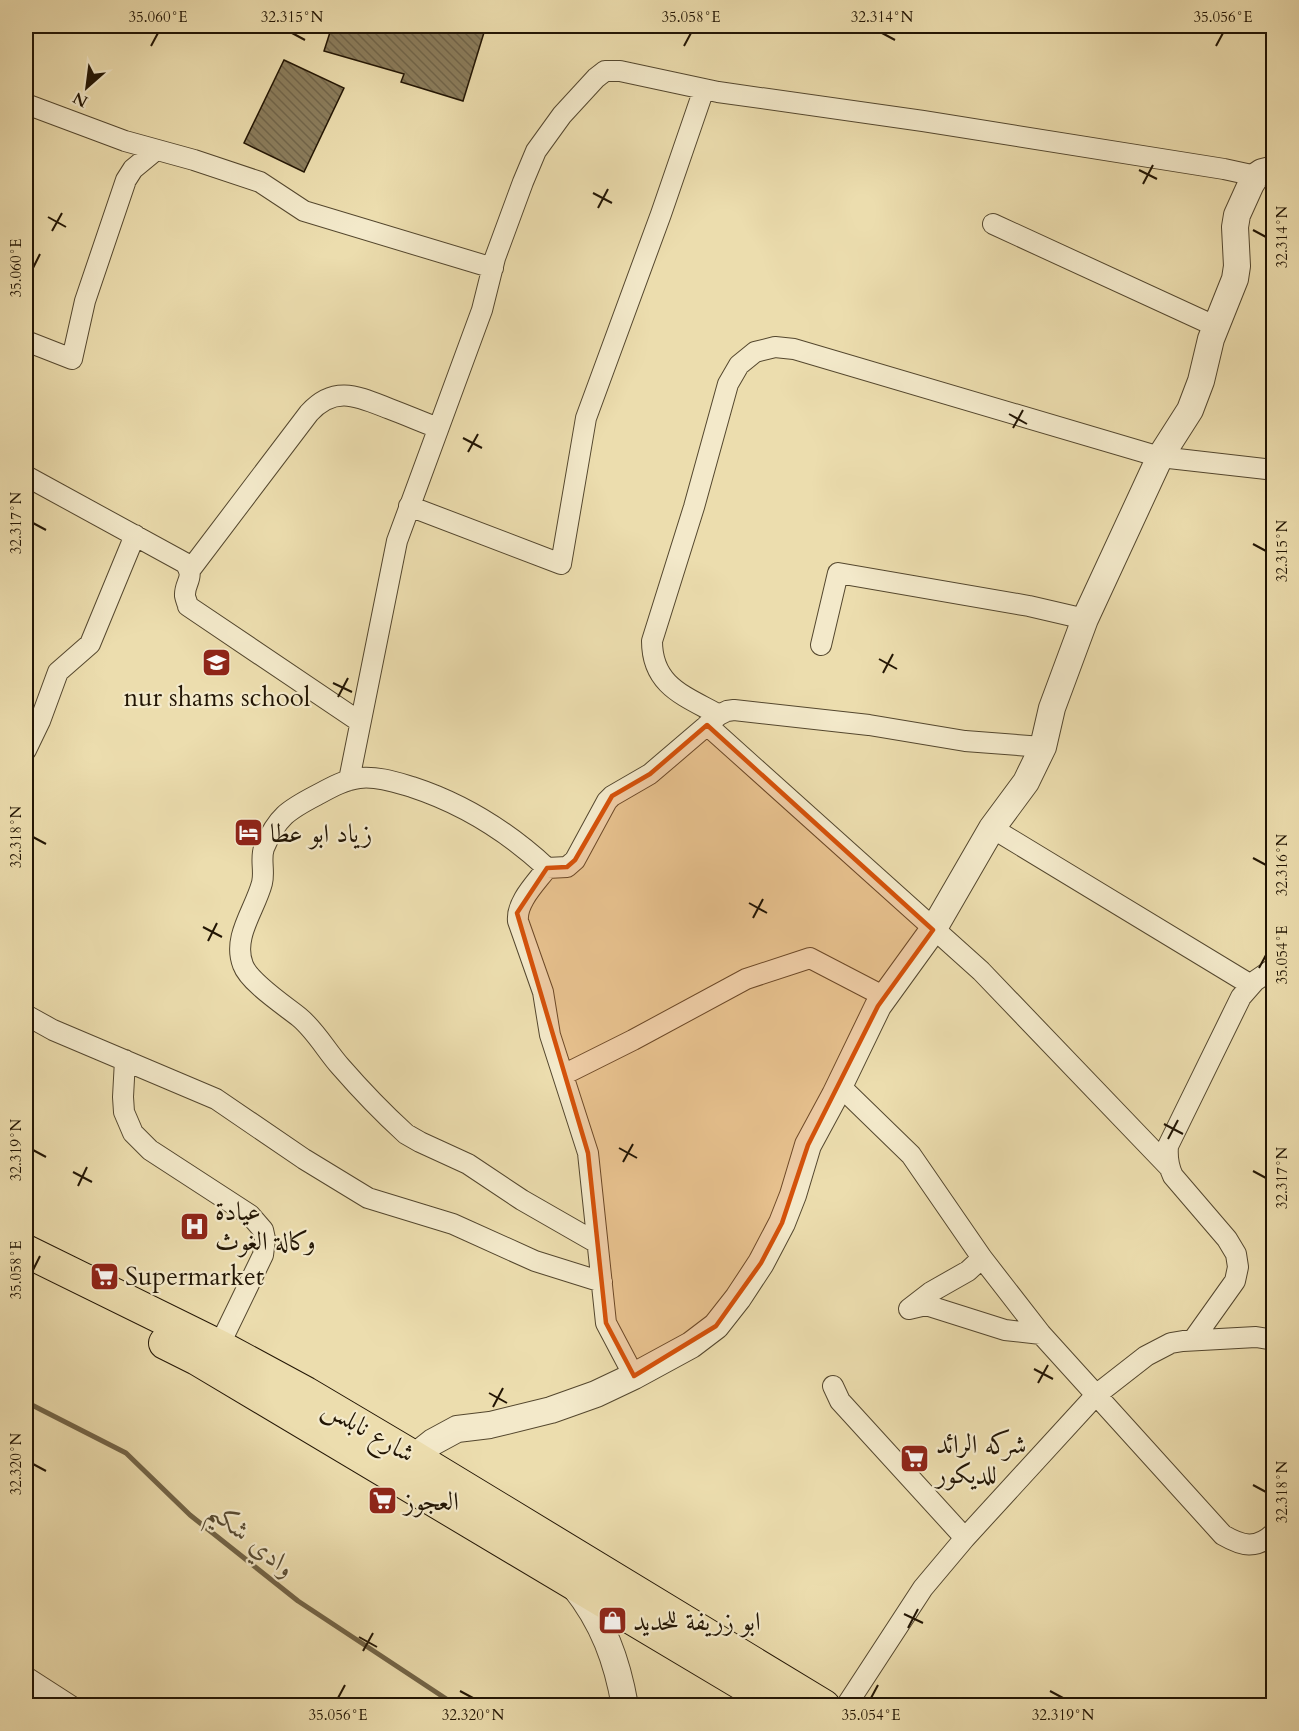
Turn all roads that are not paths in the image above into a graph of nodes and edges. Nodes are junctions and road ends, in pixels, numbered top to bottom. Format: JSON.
{"nodes":[{"id":1,"x":704,"y":89,"type":"junction"},
{"id":2,"x":26,"y":104,"type":"edge"},
{"id":3,"x":156,"y":150,"type":"junction"},
{"id":4,"x":1265,"y":172,"type":"edge"},
{"id":5,"x":993,"y":224,"type":"dead end"},
{"id":6,"x":493,"y":268,"type":"junction"},
{"id":7,"x":1216,"y":327,"type":"junction"},
{"id":8,"x":26,"y":341,"type":"edge"},
{"id":9,"x":438,"y":428,"type":"junction"},
{"id":10,"x":1160,"y":457,"type":"junction"},
{"id":11,"x":1274,"y":470,"type":"edge"},
{"id":12,"x":26,"y":476,"type":"edge"},
{"id":13,"x":409,"y":506,"type":"junction"},
{"id":14,"x":135,"y":535,"type":"junction"},
{"id":15,"x":190,"y":570,"type":"junction"},
{"id":16,"x":1085,"y":620,"type":"junction"},
{"id":17,"x":821,"y":645,"type":"dead end"},
{"id":18,"x":713,"y":720,"type":"junction"},
{"id":19,"x":360,"y":722,"type":"junction"},
{"id":20,"x":1043,"y":747,"type":"junction"},
{"id":21,"x":26,"y":750,"type":"edge"},
{"id":22,"x":349,"y":780,"type":"junction"},
{"id":23,"x":992,"y":828,"type":"junction"},
{"id":24,"x":547,"y":868,"type":"junction"},
{"id":25,"x":933,"y":930,"type":"junction"},
{"id":26,"x":1274,"y":968,"type":"edge"},
{"id":27,"x":1251,"y":985,"type":"junction"},
{"id":28,"x":885,"y":997,"type":"junction"},
{"id":29,"x":26,"y":1015,"type":"edge"},
{"id":30,"x":124,"y":1060,"type":"junction"},
{"id":31,"x":563,"y":1075,"type":"junction"},
{"id":32,"x":840,"y":1086,"type":"junction"},
{"id":33,"x":1169,"y":1167,"type":"junction"},
{"id":34,"x":597,"y":1243,"type":"junction"},
{"id":35,"x":26,"y":1251,"type":"edge"},
{"id":36,"x":982,"y":1258,"type":"junction"},
{"id":37,"x":26,"y":1272,"type":"edge"},
{"id":38,"x":602,"y":1282,"type":"junction"},
{"id":39,"x":1041,"y":1334,"type":"junction"},
{"id":40,"x":1193,"y":1340,"type":"junction"},
{"id":41,"x":1274,"y":1340,"type":"edge"},
{"id":42,"x":219,"y":1346,"type":"junction"},
{"id":43,"x":634,"y":1376,"type":"junction"},
{"id":44,"x":833,"y":1386,"type":"dead end"},
{"id":45,"x":1096,"y":1395,"type":"junction"},
{"id":46,"x":414,"y":1457,"type":"junction"},
{"id":47,"x":1274,"y":1533,"type":"edge"},
{"id":48,"x":965,"y":1538,"type":"junction"},
{"id":49,"x":570,"y":1581,"type":"junction"},
{"id":50,"x":624,"y":1613,"type":"junction"},
{"id":51,"x":26,"y":1677,"type":"edge"},
{"id":52,"x":623,"y":1693,"type":"edge"},
{"id":53,"x":26,"y":1700,"type":"edge"},
{"id":54,"x":34,"y":1706,"type":"edge"},
{"id":55,"x":71,"y":1706,"type":"edge"},
{"id":56,"x":779,"y":1706,"type":"edge"},
{"id":57,"x":824,"y":1706,"type":"edge"},
{"id":58,"x":846,"y":1706,"type":"edge"}],
"edges":[{"from":1,"to":4,"type":"street"},
{"from":1,"to":6,"type":"street"},
{"from":1,"to":13,"type":"street"},
{"from":2,"to":3,"type":"street"},
{"from":3,"to":6,"type":"street"},
{"from":3,"to":8,"type":"street"},
{"from":4,"to":7,"type":"street"},
{"from":5,"to":7,"type":"street"},
{"from":6,"to":9,"type":"street"},
{"from":7,"to":10,"type":"street"},
{"from":9,"to":13,"type":"street"},
{"from":9,"to":15,"type":"street"},
{"from":10,"to":11,"type":"street"},
{"from":10,"to":16,"type":"street"},
{"from":10,"to":18,"type":"street"},
{"from":12,"to":14,"type":"street"},
{"from":13,"to":19,"type":"street"},
{"from":14,"to":15,"type":"street"},
{"from":14,"to":21,"type":"street"},
{"from":15,"to":19,"type":"street"},
{"from":16,"to":17,"type":"street"},
{"from":16,"to":20,"type":"street"},
{"from":18,"to":20,"type":"street"},
{"from":18,"to":24,"type":"street"},
{"from":18,"to":25,"type":"street"},
{"from":19,"to":22,"type":"street"},
{"from":20,"to":23,"type":"street"},
{"from":22,"to":24,"type":"street"},
{"from":22,"to":34,"type":"street"},
{"from":23,"to":25,"type":"street"},
{"from":23,"to":27,"type":"street"},
{"from":24,"to":31,"type":"street"},
{"from":25,"to":28,"type":"street"},
{"from":25,"to":33,"type":"street"},
{"from":26,"to":27,"type":"street"},
{"from":27,"to":33,"type":"street"},
{"from":28,"to":31,"type":"street"},
{"from":28,"to":32,"type":"street"},
{"from":29,"to":30,"type":"street"},
{"from":30,"to":38,"type":"street"},
{"from":30,"to":42,"type":"street"},
{"from":31,"to":34,"type":"street"},
{"from":32,"to":36,"type":"street"},
{"from":32,"to":43,"type":"street"},
{"from":33,"to":40,"type":"street"},
{"from":34,"to":38,"type":"street"},
{"from":35,"to":42,"type":"main road","name":"شارع نابلس"},
{"from":36,"to":39,"type":"street"},
{"from":36,"to":39,"type":"street"},
{"from":37,"to":49,"type":"main road","name":"شارع نابلس"},
{"from":38,"to":43,"type":"street"},
{"from":39,"to":45,"type":"street"},
{"from":40,"to":41,"type":"street"},
{"from":40,"to":45,"type":"street"},
{"from":42,"to":46,"type":"main road","name":"شارع نابلس"},
{"from":43,"to":46,"type":"street"},
{"from":44,"to":48,"type":"street"},
{"from":45,"to":47,"type":"street"},
{"from":45,"to":48,"type":"street"},
{"from":46,"to":57,"type":"main road","name":"شارع نابلس"},
{"from":48,"to":58,"type":"street"},
{"from":49,"to":50,"type":"main road","name":"شارع نابلس"},
{"from":49,"to":52,"type":"street"},
{"from":50,"to":52,"type":"street"},
{"from":50,"to":56,"type":"main road","name":"شارع نابلس"},
{"from":51,"to":55,"type":"street"},
{"from":53,"to":54,"type":"street"}]}
